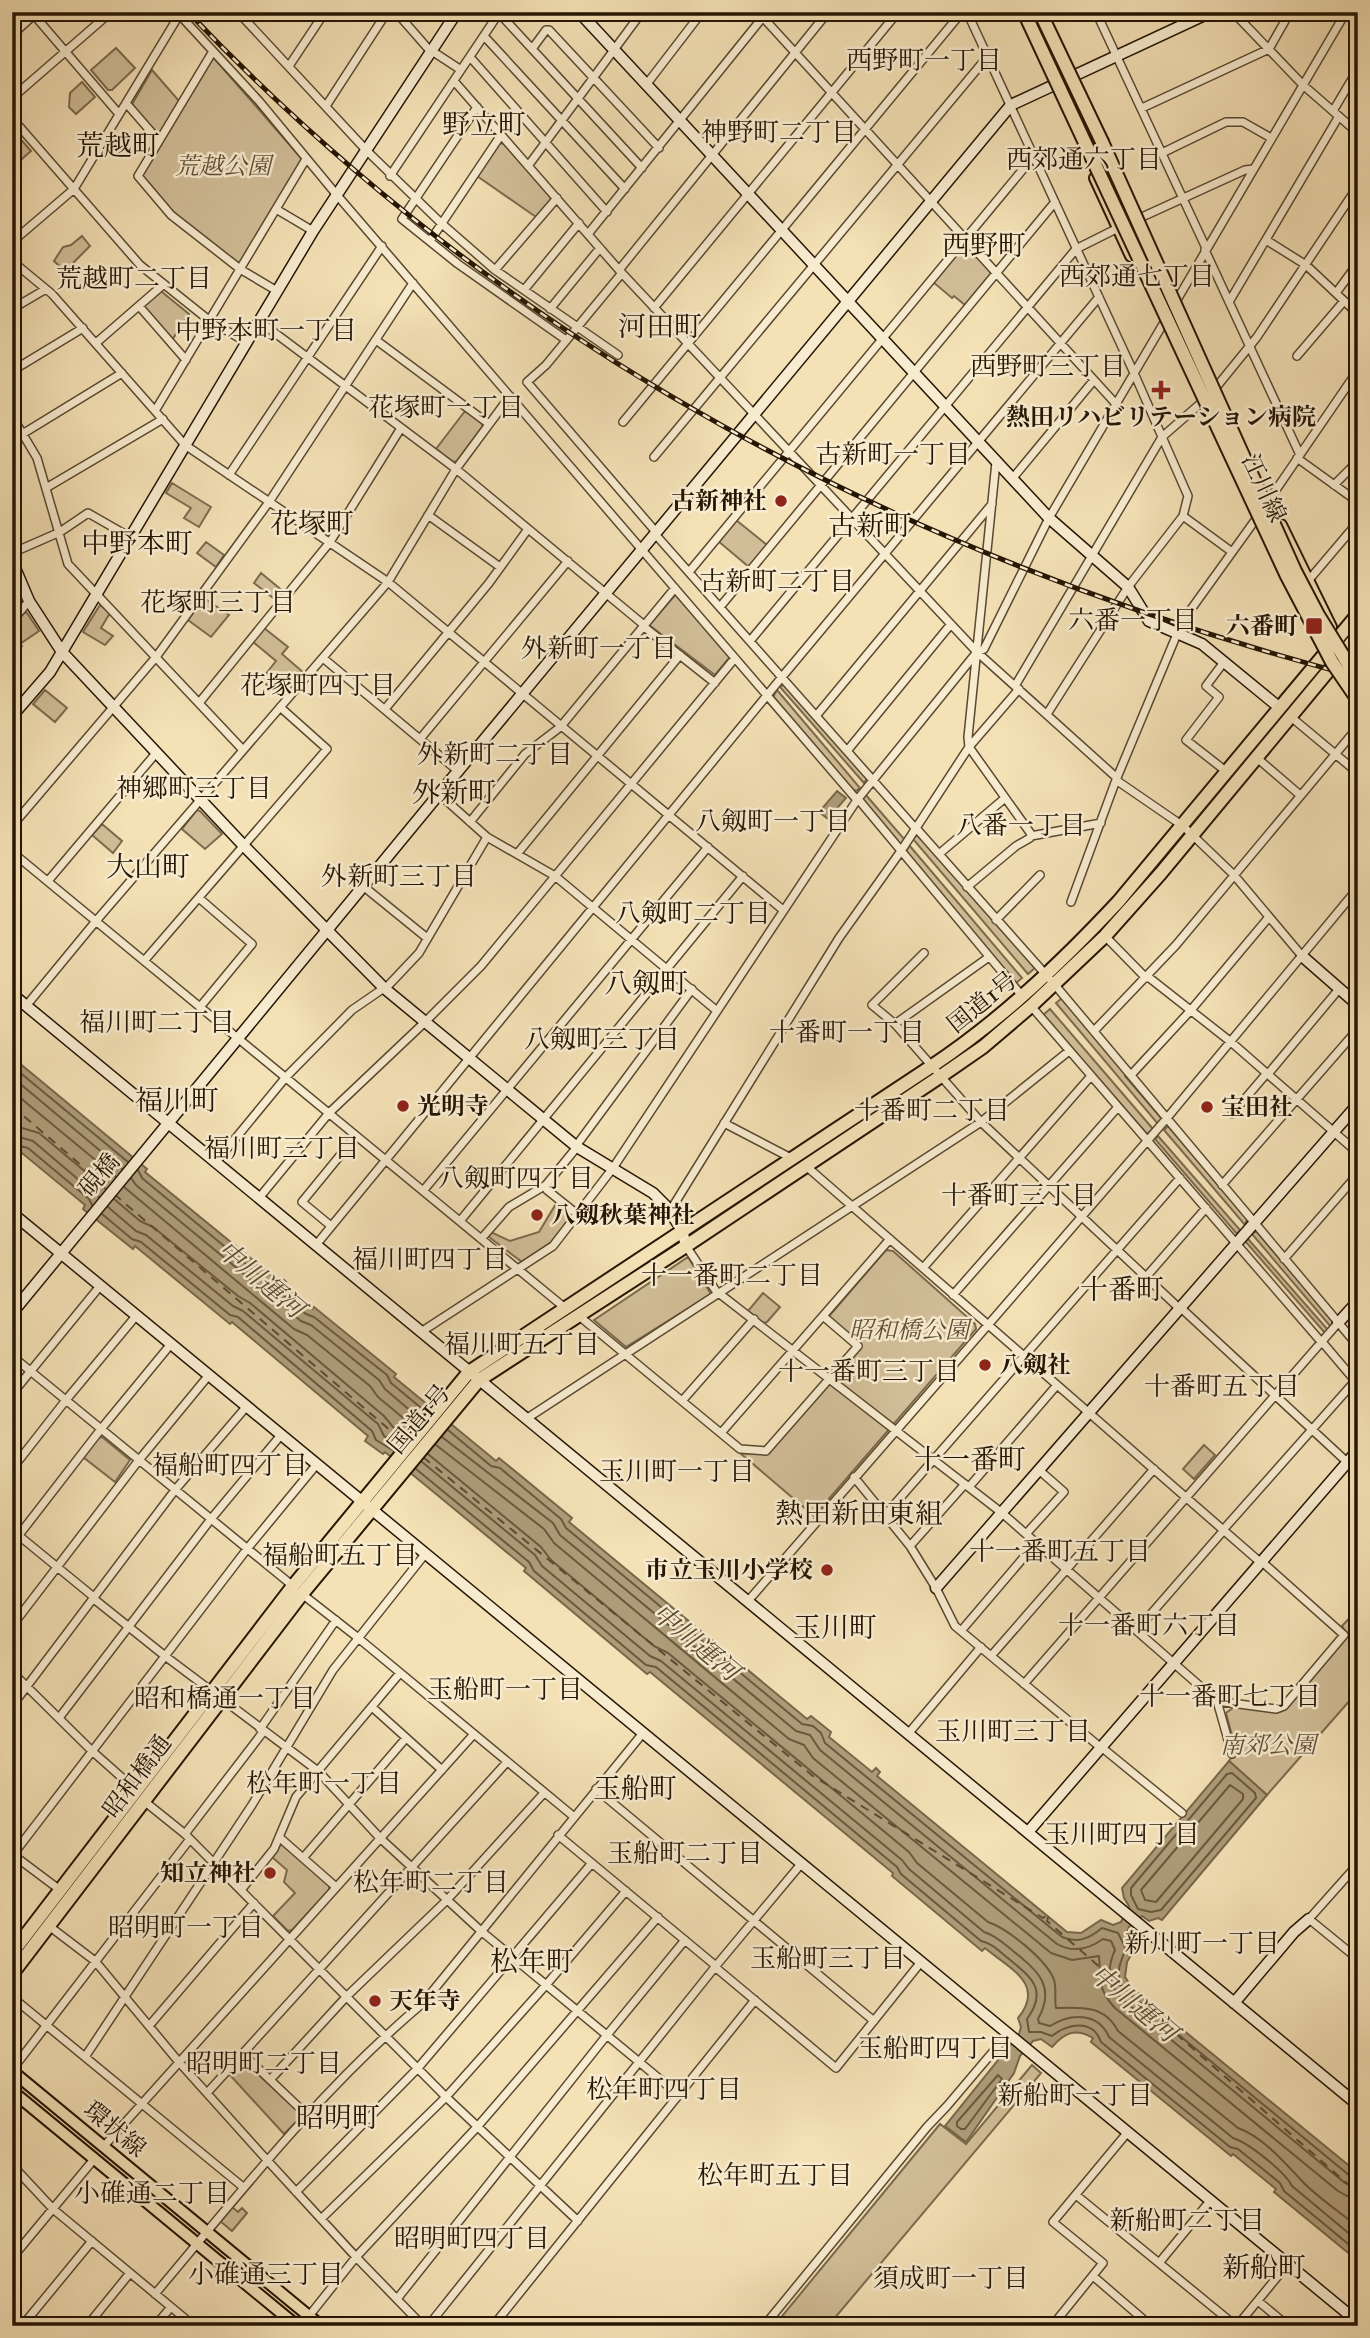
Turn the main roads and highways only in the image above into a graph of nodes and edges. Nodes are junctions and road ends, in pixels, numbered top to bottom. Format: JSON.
{"nodes":[{"id":1,"x":1022,"y":12,"type":"edge"},
{"id":2,"x":1033,"y":12,"type":"edge"},
{"id":3,"x":1043,"y":12,"type":"edge"},
{"id":4,"x":1102,"y":142,"type":"junction"},
{"id":5,"x":1154,"y":302,"type":"junction"},
{"id":6,"x":1269,"y":500,"type":"junction"},
{"id":7,"x":1358,"y":614,"type":"edge"},
{"id":8,"x":1358,"y":635,"type":"edge"},
{"id":9,"x":1338,"y":639,"type":"junction"},
{"id":10,"x":1345,"y":651,"type":"junction"},
{"id":11,"x":1323,"y":655,"type":"junction"},
{"id":12,"x":1331,"y":668,"type":"junction"},
{"id":13,"x":1358,"y":671,"type":"edge"},
{"id":14,"x":1358,"y":680,"type":"edge"},
{"id":15,"x":1358,"y":700,"type":"edge"},
{"id":16,"x":1358,"y":709,"type":"edge"},
{"id":17,"x":1188,"y":831,"type":"junction"},
{"id":18,"x":1051,"y":980,"type":"junction"},
{"id":19,"x":937,"y":1071,"type":"junction"},
{"id":20,"x":474,"y":1376,"type":"junction"},
{"id":21,"x":396,"y":1469,"type":"joint"},
{"id":22,"x":141,"y":1796,"type":"junction"},
{"id":23,"x":12,"y":1952,"type":"edge"},
{"id":24,"x":12,"y":1974,"type":"edge"},
{"id":25,"x":12,"y":2071,"type":"edge"},
{"id":26,"x":12,"y":2091,"type":"edge"},
{"id":27,"x":297,"y":2326,"type":"edge"},
{"id":28,"x":321,"y":2326,"type":"edge"}],
"edges":[{"from":1,"to":5,"type":"main road","name":"江川線"},
{"from":1,"to":15,"type":"highway","bridge":true},
{"from":2,"to":5,"type":"highway","bridge":true},
{"from":3,"to":4,"type":"highway","bridge":true},
{"from":3,"to":6,"type":"main road","name":"江川線"},
{"from":4,"to":6,"type":"highway","bridge":true},
{"from":4,"to":14,"type":"highway","bridge":true},
{"from":5,"to":11,"type":"main road","name":"江川線"},
{"from":6,"to":9,"type":"main road","name":"江川線"},
{"from":7,"to":9,"type":"highway","name":"国道1号"},
{"from":8,"to":10,"type":"highway","name":"国道1号"},
{"from":9,"to":10,"type":"main road","name":"江川線"},
{"from":9,"to":11,"type":"highway","name":"国道1号"},
{"from":10,"to":12,"type":"highway","name":"国道1号"},
{"from":10,"to":13,"type":"main road","name":"江川線"},
{"from":11,"to":12,"type":"main road","name":"江川線"},
{"from":11,"to":17,"type":"highway","name":"国道1号"},
{"from":12,"to":16,"type":"main road","name":"江川線"},
{"from":12,"to":17,"type":"highway","name":"国道1号"},
{"from":17,"to":18,"type":"highway","name":"国道1号"},
{"from":17,"to":18,"type":"highway","name":"国道1号"},
{"from":18,"to":19,"type":"highway","name":"国道1号"},
{"from":19,"to":20,"type":"highway","name":"国道1号"},
{"from":19,"to":20,"type":"highway","name":"国道1号"},
{"from":20,"to":21,"type":"highway","name":"国道1号"},
{"from":21,"to":22,"type":"highway","name":"昭和橋通"},
{"from":22,"to":23,"type":"highway","name":"昭和橋通"},
{"from":22,"to":24,"type":"highway","name":"昭和橋通"},
{"from":25,"to":28,"type":"main road","name":"環状線"},
{"from":26,"to":27,"type":"main road","name":"環状線"}]}
